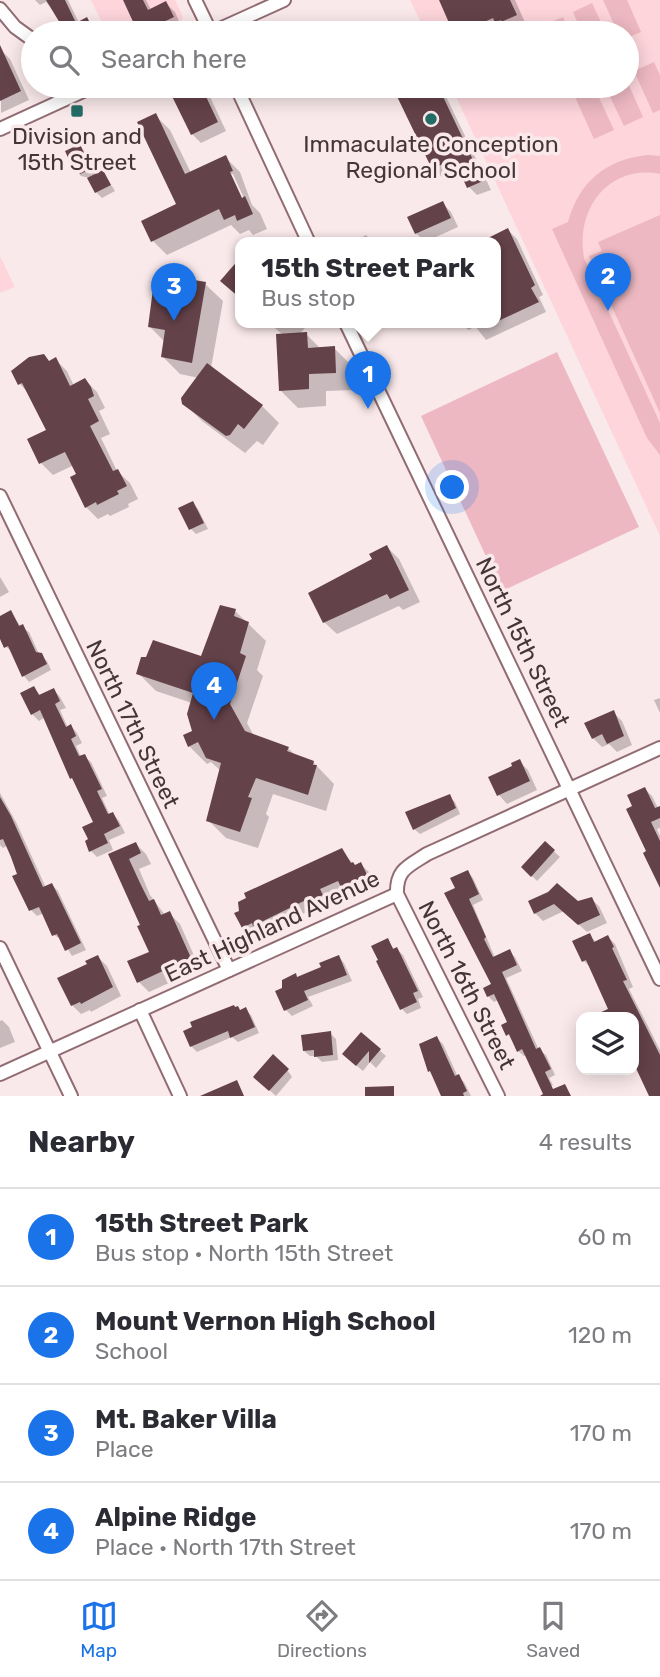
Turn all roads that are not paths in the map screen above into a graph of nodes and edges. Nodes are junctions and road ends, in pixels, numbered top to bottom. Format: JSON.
{"nodes":[{"id":1,"x":195,"y":0,"type":"edge"},
{"id":2,"x":284,"y":0,"type":"edge"},
{"id":3,"x":0,"y":9,"type":"edge"},
{"id":4,"x":205,"y":21,"type":"edge"},
{"id":5,"x":238,"y":21,"type":"edge"},
{"id":6,"x":21,"y":31,"type":"edge"},
{"id":7,"x":67,"y":98,"type":"edge"},
{"id":8,"x":242,"y":98,"type":"edge"},
{"id":9,"x":62,"y":100,"type":"joint"},
{"id":10,"x":0,"y":129,"type":"edge"},
{"id":11,"x":306,"y":237,"type":"edge"},
{"id":12,"x":348,"y":328,"type":"edge"},
{"id":13,"x":0,"y":496,"type":"edge"},
{"id":14,"x":660,"y":748,"type":"edge"},
{"id":15,"x":571,"y":789,"type":"junction"},
{"id":16,"x":397,"y":894,"type":"junction"},
{"id":17,"x":0,"y":948,"type":"edge"},
{"id":18,"x":229,"y":970,"type":"junction"},
{"id":19,"x":660,"y":979,"type":"edge"},
{"id":20,"x":140,"y":1010,"type":"junction"},
{"id":21,"x":50,"y":1051,"type":"junction"},
{"id":22,"x":0,"y":1074,"type":"edge"},
{"id":23,"x":71,"y":1096,"type":"edge"},
{"id":24,"x":180,"y":1096,"type":"edge"},
{"id":25,"x":498,"y":1096,"type":"edge"}],
"edges":[{"from":1,"to":4,"type":"street"},
{"from":2,"to":5,"type":"street"},
{"from":3,"to":6,"type":"street"},
{"from":7,"to":9,"type":"street"},
{"from":8,"to":11,"type":"street"},
{"from":9,"to":10,"type":"street"},
{"from":12,"to":15,"type":"street","name":"North 15th Street"},
{"from":13,"to":18,"type":"street","name":"North 17th Street"},
{"from":14,"to":15,"type":"street","name":"East Highland Avenue"},
{"from":15,"to":16,"type":"street","name":"East Highland Avenue"},
{"from":15,"to":19,"type":"street","name":"North 15th Street"},
{"from":16,"to":18,"type":"street","name":"East Highland Avenue"},
{"from":16,"to":25,"type":"street","name":"North 16th Street"},
{"from":17,"to":21,"type":"street"},
{"from":18,"to":20,"type":"street","name":"East Highland Avenue"},
{"from":20,"to":21,"type":"street","name":"East Highland Avenue"},
{"from":20,"to":24,"type":"street"},
{"from":21,"to":22,"type":"street","name":"East Highland Avenue"},
{"from":21,"to":23,"type":"street"}]}
